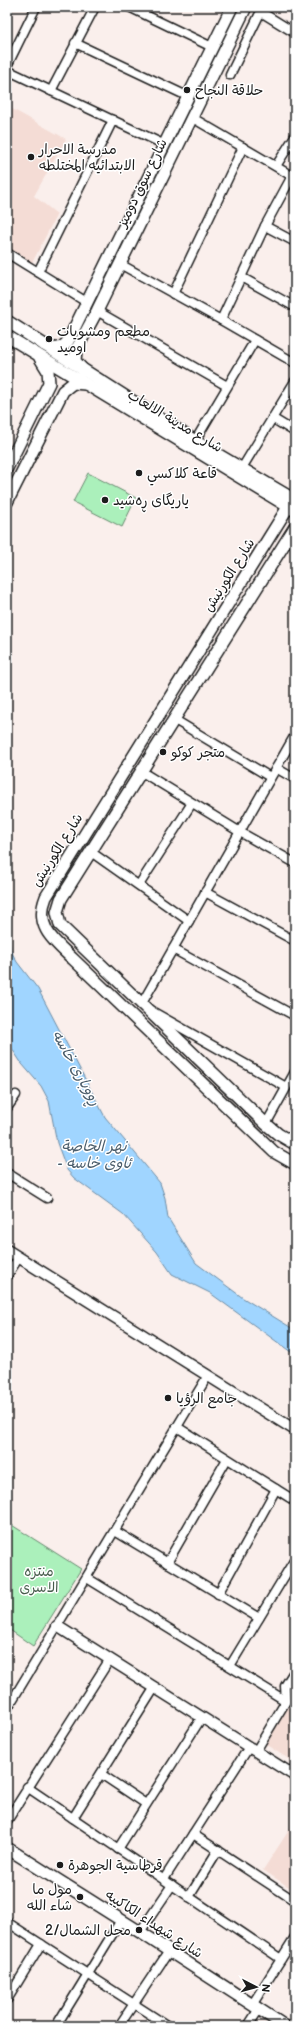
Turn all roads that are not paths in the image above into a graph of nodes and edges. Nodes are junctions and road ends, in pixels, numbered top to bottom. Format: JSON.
{"nodes":[{"id":1,"x":36,"y":7,"type":"edge"},
{"id":2,"x":95,"y":7,"type":"edge"},
{"id":3,"x":129,"y":7,"type":"edge"},
{"id":4,"x":232,"y":7,"type":"edge"},
{"id":5,"x":246,"y":7,"type":"edge"},
{"id":6,"x":144,"y":10,"type":"edge"},
{"id":7,"x":262,"y":10,"type":"edge"},
{"id":8,"x":295,"y":33,"type":"edge"},
{"id":9,"x":75,"y":43,"type":"junction"},
{"id":10,"x":212,"y":46,"type":"junction"},
{"id":11,"x":7,"y":66,"type":"edge"},
{"id":12,"x":7,"y":70,"type":"edge"},
{"id":13,"x":230,"y":75,"type":"dead end"},
{"id":14,"x":51,"y":91,"type":"junction"},
{"id":15,"x":187,"y":96,"type":"junction"},
{"id":16,"x":191,"y":117,"type":"junction"},
{"id":17,"x":113,"y":120,"type":"junction"},
{"id":18,"x":295,"y":136,"type":"edge"},
{"id":19,"x":163,"y":144,"type":"junction"},
{"id":20,"x":243,"y":147,"type":"junction"},
{"id":21,"x":276,"y":166,"type":"junction"},
{"id":22,"x":293,"y":177,"type":"edge"},
{"id":23,"x":141,"y":191,"type":"junction"},
{"id":24,"x":153,"y":197,"type":"junction"},
{"id":25,"x":265,"y":226,"type":"junction"},
{"id":26,"x":295,"y":242,"type":"edge"},
{"id":27,"x":7,"y":253,"type":"edge"},
{"id":28,"x":120,"y":264,"type":"junction"},
{"id":29,"x":38,"y":272,"type":"junction"},
{"id":30,"x":241,"y":277,"type":"junction"},
{"id":31,"x":173,"y":294,"type":"junction"},
{"id":32,"x":88,"y":303,"type":"junction"},
{"id":33,"x":295,"y":307,"type":"edge"},
{"id":34,"x":97,"y":311,"type":"junction"},
{"id":35,"x":221,"y":320,"type":"junction"},
{"id":36,"x":7,"y":321,"type":"edge"},
{"id":37,"x":7,"y":336,"type":"edge"},
{"id":38,"x":76,"y":339,"type":"junction"},
{"id":39,"x":255,"y":340,"type":"junction"},
{"id":40,"x":44,"y":345,"type":"junction"},
{"id":41,"x":39,"y":356,"type":"junction"},
{"id":42,"x":295,"y":363,"type":"edge"},
{"id":43,"x":84,"y":371,"type":"junction"},
{"id":44,"x":295,"y":381,"type":"edge"},
{"id":45,"x":87,"y":385,"type":"junction"},
{"id":46,"x":227,"y":386,"type":"junction"},
{"id":47,"x":272,"y":418,"type":"junction"},
{"id":48,"x":295,"y":432,"type":"edge"},
{"id":49,"x":195,"y":441,"type":"junction"},
{"id":50,"x":7,"y":468,"type":"edge"},
{"id":51,"x":242,"y":468,"type":"junction"},
{"id":52,"x":7,"y":502,"type":"edge"},
{"id":53,"x":293,"y":504,"type":"edge"},
{"id":54,"x":295,"y":527,"type":"edge"},
{"id":55,"x":191,"y":664,"type":"junction"},
{"id":56,"x":204,"y":674,"type":"junction"},
{"id":57,"x":175,"y":720,"type":"junction"},
{"id":58,"x":295,"y":735,"type":"edge"},
{"id":59,"x":276,"y":768,"type":"junction"},
{"id":60,"x":142,"y":772,"type":"junction"},
{"id":61,"x":270,"y":777,"type":"junction"},
{"id":62,"x":295,"y":779,"type":"edge"},
{"id":63,"x":192,"y":803,"type":"junction"},
{"id":64,"x":240,"y":832,"type":"junction"},
{"id":65,"x":91,"y":852,"type":"junction"},
{"id":66,"x":295,"y":863,"type":"edge"},
{"id":67,"x":139,"y":885,"type":"junction"},
{"id":68,"x":205,"y":892,"type":"junction"},
{"id":69,"x":189,"y":921,"type":"junction"},
{"id":70,"x":295,"y":941,"type":"edge"},
{"id":71,"x":173,"y":949,"type":"junction"},
{"id":72,"x":141,"y":1005,"type":"junction"},
{"id":73,"x":295,"y":1016,"type":"edge"},
{"id":74,"x":295,"y":1072,"type":"edge"},
{"id":75,"x":286,"y":1087,"type":"junction"},
{"id":76,"x":16,"y":1095,"type":"dead end"},
{"id":77,"x":7,"y":1108,"type":"edge"},
{"id":78,"x":266,"y":1124,"type":"junction"},
{"id":79,"x":295,"y":1144,"type":"edge"},
{"id":80,"x":295,"y":1164,"type":"edge"},
{"id":81,"x":7,"y":1173,"type":"edge"},
{"id":82,"x":47,"y":1198,"type":"dead end"},
{"id":83,"x":7,"y":1250,"type":"edge"},
{"id":84,"x":19,"y":1258,"type":"junction"},
{"id":85,"x":7,"y":1276,"type":"edge"},
{"id":86,"x":207,"y":1377,"type":"junction"},
{"id":87,"x":177,"y":1427,"type":"junction"},
{"id":88,"x":295,"y":1430,"type":"edge"},
{"id":89,"x":227,"y":1458,"type":"junction"},
{"id":90,"x":276,"y":1489,"type":"junction"},
{"id":91,"x":295,"y":1501,"type":"edge"},
{"id":92,"x":115,"y":1531,"type":"junction"},
{"id":93,"x":295,"y":1559,"type":"edge"},
{"id":94,"x":167,"y":1563,"type":"junction"},
{"id":95,"x":87,"y":1578,"type":"junction"},
{"id":96,"x":218,"y":1594,"type":"junction"},
{"id":97,"x":260,"y":1618,"type":"junction"},
{"id":98,"x":57,"y":1626,"type":"junction"},
{"id":99,"x":110,"y":1659,"type":"junction"},
{"id":100,"x":230,"y":1666,"type":"junction"},
{"id":101,"x":295,"y":1670,"type":"edge"},
{"id":102,"x":155,"y":1687,"type":"junction"},
{"id":103,"x":286,"y":1701,"type":"junction"},
{"id":104,"x":7,"y":1709,"type":"edge"},
{"id":105,"x":202,"y":1717,"type":"junction"},
{"id":106,"x":252,"y":1749,"type":"junction"},
{"id":107,"x":101,"y":1774,"type":"junction"},
{"id":108,"x":295,"y":1776,"type":"edge"},
{"id":109,"x":27,"y":1787,"type":"junction"},
{"id":110,"x":146,"y":1804,"type":"junction"},
{"id":111,"x":73,"y":1818,"type":"junction"},
{"id":112,"x":7,"y":1821,"type":"edge"},
{"id":113,"x":193,"y":1834,"type":"junction"},
{"id":114,"x":7,"y":1848,"type":"edge"},
{"id":115,"x":118,"y":1849,"type":"junction"},
{"id":116,"x":218,"y":1850,"type":"junction"},
{"id":117,"x":164,"y":1879,"type":"junction"},
{"id":118,"x":172,"y":1885,"type":"junction"},
{"id":119,"x":189,"y":1897,"type":"junction"},
{"id":120,"x":295,"y":1902,"type":"edge"},
{"id":121,"x":121,"y":1920,"type":"junction"},
{"id":122,"x":7,"y":1922,"type":"edge"},
{"id":123,"x":140,"y":1932,"type":"junction"},
{"id":124,"x":295,"y":1937,"type":"edge"},
{"id":125,"x":41,"y":1944,"type":"junction"},
{"id":126,"x":169,"y":1951,"type":"junction"},
{"id":127,"x":281,"y":1959,"type":"junction"},
{"id":128,"x":88,"y":1974,"type":"junction"},
{"id":129,"x":7,"y":2000,"type":"edge"},
{"id":130,"x":134,"y":2004,"type":"junction"},
{"id":131,"x":255,"y":2007,"type":"junction"},
{"id":132,"x":57,"y":2024,"type":"edge"},
{"id":133,"x":66,"y":2026,"type":"edge"},
{"id":134,"x":119,"y":2026,"type":"edge"},
{"id":135,"x":168,"y":2026,"type":"edge"},
{"id":136,"x":248,"y":2026,"type":"edge"},
{"id":137,"x":285,"y":2026,"type":"edge"}],
"edges":[{"from":1,"to":11,"type":"street"},
{"from":2,"to":9,"type":"street"},
{"from":3,"to":6,"type":"street"},
{"from":4,"to":10,"type":"main road","name":"شارع سوق دوميز"},
{"from":5,"to":16,"type":"main road","name":"شارع سوق دوميز"},
{"from":6,"to":10,"type":"street"},
{"from":7,"to":8,"type":"street"},
{"from":7,"to":13,"type":"street"},
{"from":9,"to":14,"type":"street"},
{"from":9,"to":15,"type":"street"},
{"from":10,"to":15,"type":"main road","name":"شارع سوق دوميز"},
{"from":12,"to":14,"type":"street"},
{"from":14,"to":17,"type":"street"},
{"from":15,"to":19,"type":"main road","name":"شارع سوق دوميز"},
{"from":16,"to":20,"type":"street"},
{"from":16,"to":24,"type":"main road","name":"شارع سوق دوميز"},
{"from":17,"to":19,"type":"street"},
{"from":17,"to":29,"type":"street"},
{"from":18,"to":21,"type":"street"},
{"from":19,"to":23,"type":"main road","name":"شارع سوق دوميز"},
{"from":20,"to":21,"type":"street"},
{"from":20,"to":31,"type":"street"},
{"from":21,"to":22,"type":"street"},
{"from":22,"to":25,"type":"street"},
{"from":23,"to":24,"type":"main road"},
{"from":23,"to":32,"type":"main road","name":"شارع سوق دوميز"},
{"from":24,"to":28,"type":"main road","name":"شارع سوق دوميز"},
{"from":25,"to":26,"type":"street"},
{"from":25,"to":30,"type":"street"},
{"from":27,"to":29,"type":"street"},
{"from":28,"to":31,"type":"street"},
{"from":28,"to":34,"type":"main road","name":"شارع سوق دوميز"},
{"from":29,"to":32,"type":"street"},
{"from":30,"to":33,"type":"street"},
{"from":30,"to":35,"type":"street"},
{"from":31,"to":35,"type":"street"},
{"from":32,"to":38,"type":"main road","name":"شارع سوق دوميز"},
{"from":34,"to":38,"type":"main road","name":"شارع سوق دوميز"},
{"from":34,"to":46,"type":"street"},
{"from":35,"to":39,"type":"street"},
{"from":36,"to":40,"type":"main road","name":"شارع مدينة الالعاب"},
{"from":37,"to":41,"type":"main road","name":"شارع مدينة الالعاب"},
{"from":38,"to":40,"type":"main road","name":"شارع سوق دوميز"},
{"from":38,"to":43,"type":"main road","name":"شارع سوق دوميز"},
{"from":39,"to":42,"type":"street"},
{"from":39,"to":46,"type":"street"},
{"from":40,"to":43,"type":"main road","name":"شارع مدينة الالعاب"},
{"from":41,"to":45,"type":"main road","name":"شارع مدينة الالعاب"},
{"from":41,"to":50,"type":"main road"},
{"from":43,"to":49,"type":"main road","name":"شارع مدينة الالعاب"},
{"from":44,"to":47,"type":"street"},
{"from":45,"to":52,"type":"main road"},
{"from":45,"to":53,"type":"main road","name":"شارع مدينة الالعاب"},
{"from":46,"to":49,"type":"street"},
{"from":47,"to":48,"type":"street"},
{"from":47,"to":51,"type":"street"},
{"from":49,"to":51,"type":"main road","name":"شارع مدينة الالعاب"},
{"from":51,"to":53,"type":"main road","name":"شارع مدينة الالعاب"},
{"from":53,"to":55,"type":"main road","name":"شارع الكورنيش"},
{"from":54,"to":56,"type":"main road"},
{"from":55,"to":56,"type":"main road"},
{"from":55,"to":80,"type":"main road","name":"شارع الكورنيش"},
{"from":56,"to":57,"type":"main road"},
{"from":57,"to":60,"type":"main road"},
{"from":57,"to":61,"type":"street"},
{"from":58,"to":59,"type":"street"},
{"from":59,"to":61,"type":"street"},
{"from":59,"to":62,"type":"street"},
{"from":60,"to":63,"type":"street"},
{"from":60,"to":65,"type":"main road"},
{"from":61,"to":64,"type":"street"},
{"from":63,"to":64,"type":"street"},
{"from":63,"to":67,"type":"street"},
{"from":64,"to":66,"type":"street"},
{"from":64,"to":68,"type":"street"},
{"from":65,"to":67,"type":"street"},
{"from":65,"to":72,"type":"main road"},
{"from":67,"to":69,"type":"street"},
{"from":68,"to":69,"type":"street"},
{"from":68,"to":70,"type":"street"},
{"from":69,"to":71,"type":"street"},
{"from":71,"to":72,"type":"street"},
{"from":71,"to":73,"type":"street"},
{"from":72,"to":75,"type":"street"},
{"from":72,"to":78,"type":"main road"},
{"from":74,"to":75,"type":"street"},
{"from":75,"to":78,"type":"street"},
{"from":76,"to":77,"type":"street"},
{"from":78,"to":79,"type":"main road"},
{"from":81,"to":82,"type":"street"},
{"from":83,"to":84,"type":"street"},
{"from":84,"to":85,"type":"street"},
{"from":84,"to":86,"type":"street"},
{"from":86,"to":87,"type":"street"},
{"from":86,"to":88,"type":"street"},
{"from":87,"to":89,"type":"street"},
{"from":87,"to":92,"type":"street"},
{"from":89,"to":90,"type":"street"},
{"from":89,"to":94,"type":"street"},
{"from":90,"to":91,"type":"street"},
{"from":90,"to":96,"type":"street"},
{"from":92,"to":94,"type":"street"},
{"from":92,"to":95,"type":"street"},
{"from":93,"to":97,"type":"street"},
{"from":94,"to":96,"type":"street"},
{"from":95,"to":98,"type":"street"},
{"from":95,"to":100,"type":"street"},
{"from":96,"to":97,"type":"street"},
{"from":97,"to":100,"type":"street"},
{"from":98,"to":99,"type":"street"},
{"from":98,"to":104,"type":"street"},
{"from":99,"to":102,"type":"street"},
{"from":99,"to":109,"type":"street"},
{"from":100,"to":103,"type":"street"},
{"from":101,"to":103,"type":"street"},
{"from":102,"to":105,"type":"street"},
{"from":102,"to":107,"type":"street"},
{"from":103,"to":106,"type":"street"},
{"from":105,"to":106,"type":"street"},
{"from":105,"to":110,"type":"street"},
{"from":106,"to":108,"type":"street"},
{"from":106,"to":113,"type":"street"},
{"from":107,"to":110,"type":"street"},
{"from":107,"to":111,"type":"street"},
{"from":109,"to":111,"type":"street"},
{"from":109,"to":112,"type":"street"},
{"from":110,"to":115,"type":"street"},
{"from":111,"to":115,"type":"street"},
{"from":113,"to":116,"type":"street"},
{"from":113,"to":117,"type":"street"},
{"from":114,"to":121,"type":"main road","name":"شارع شهداء الكاكييه"},
{"from":115,"to":117,"type":"street"},
{"from":116,"to":119,"type":"street"},
{"from":116,"to":120,"type":"street"},
{"from":117,"to":118,"type":"street"},
{"from":118,"to":119,"type":"street"},
{"from":118,"to":123,"type":"street"},
{"from":119,"to":127,"type":"street"},
{"from":121,"to":123,"type":"main road","name":"شارع شهداء الكاكييه"},
{"from":121,"to":128,"type":"street"},
{"from":122,"to":125,"type":"street"},
{"from":123,"to":126,"type":"main road","name":"شارع شهداء الكاكييه"},
{"from":124,"to":127,"type":"street"},
{"from":125,"to":128,"type":"street"},
{"from":125,"to":129,"type":"street"},
{"from":126,"to":130,"type":"street"},
{"from":126,"to":131,"type":"main road","name":"شارع شهداء الكاكييه"},
{"from":127,"to":131,"type":"street"},
{"from":128,"to":130,"type":"street"},
{"from":128,"to":132,"type":"street"},
{"from":130,"to":134,"type":"street"},
{"from":130,"to":135,"type":"street"},
{"from":131,"to":136,"type":"street"},
{"from":131,"to":137,"type":"main road","name":"شارع شهداء الكاكييه"},
{"from":132,"to":133,"type":"street"}]}
